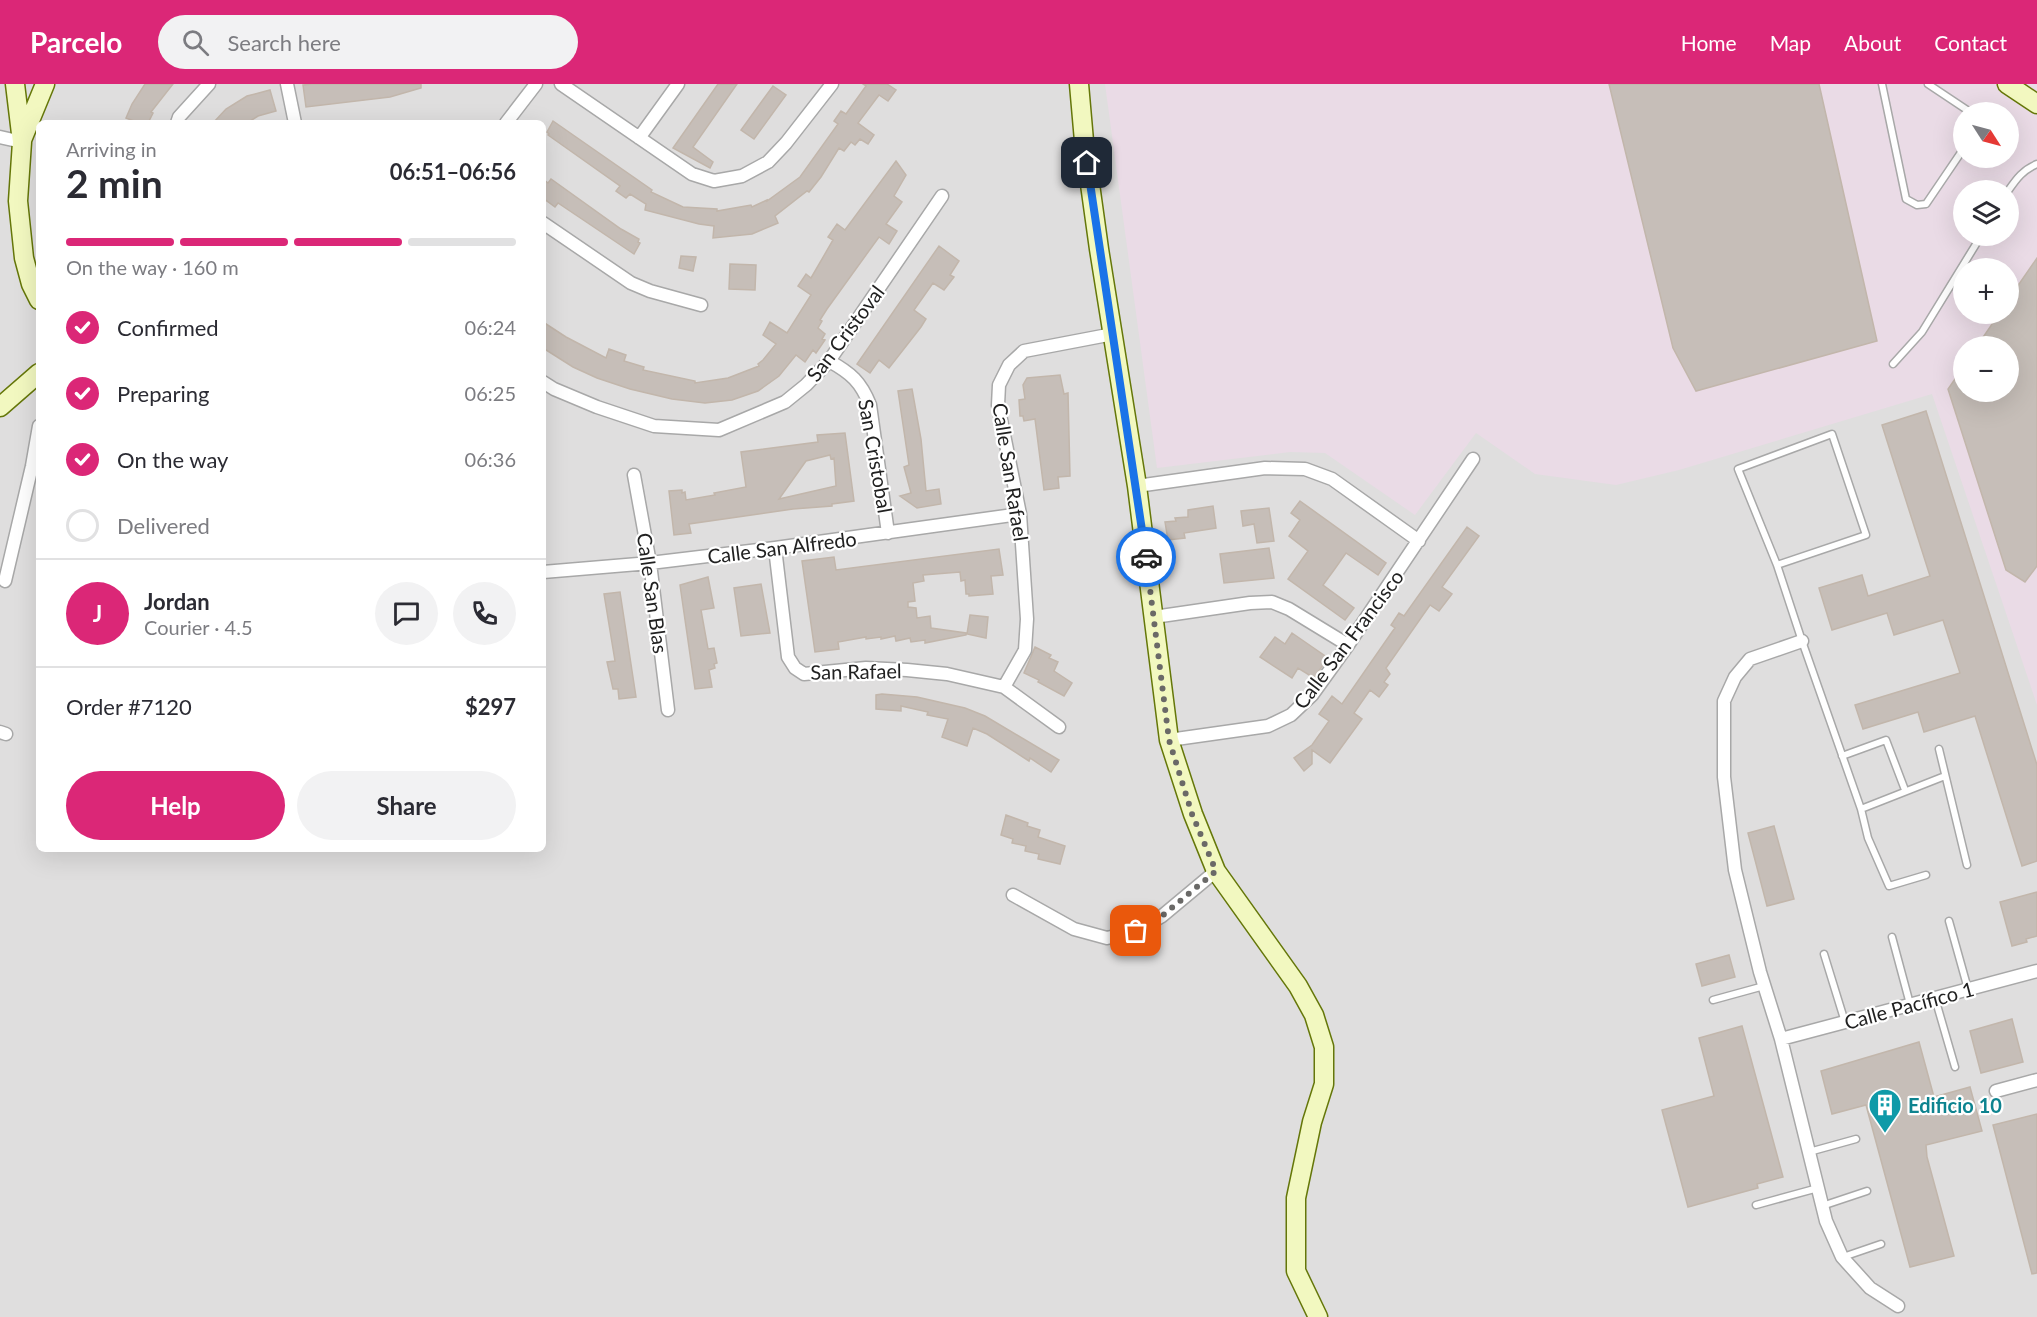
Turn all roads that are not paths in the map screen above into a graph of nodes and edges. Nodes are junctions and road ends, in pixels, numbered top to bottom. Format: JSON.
{"nodes":[{"id":1,"x":15,"y":84,"type":"edge"},
{"id":2,"x":45,"y":84,"type":"edge"},
{"id":3,"x":209,"y":84,"type":"edge"},
{"id":4,"x":287,"y":84,"type":"edge"},
{"id":5,"x":536,"y":84,"type":"edge"},
{"id":6,"x":561,"y":84,"type":"edge"},
{"id":7,"x":678,"y":84,"type":"edge"},
{"id":8,"x":832,"y":84,"type":"edge"},
{"id":9,"x":1079,"y":84,"type":"edge"},
{"id":10,"x":1882,"y":84,"type":"edge"},
{"id":11,"x":1928,"y":84,"type":"edge"},
{"id":12,"x":2007,"y":84,"type":"edge"},
{"id":13,"x":1955,"y":102,"type":"edge"},
{"id":14,"x":2037,"y":104,"type":"edge"},
{"id":15,"x":178,"y":120,"type":"edge"},
{"id":16,"x":294,"y":120,"type":"edge"},
{"id":17,"x":508,"y":120,"type":"edge"},
{"id":18,"x":0,"y":137,"type":"edge"},
{"id":19,"x":639,"y":138,"type":"junction"},
{"id":20,"x":22,"y":142,"type":"junction"},
{"id":21,"x":1953,"y":164,"type":"edge"},
{"id":22,"x":2037,"y":164,"type":"edge"},
{"id":23,"x":2015,"y":180,"type":"edge"},
{"id":24,"x":942,"y":196,"type":"dead end"},
{"id":25,"x":546,"y":225,"type":"edge"},
{"id":26,"x":1975,"y":246,"type":"edge"},
{"id":27,"x":36,"y":294,"type":"edge"},
{"id":28,"x":701,"y":304,"type":"dead end"},
{"id":29,"x":1113,"y":334,"type":"junction"},
{"id":30,"x":829,"y":361,"type":"junction"},
{"id":31,"x":1893,"y":364,"type":"dead end"},
{"id":32,"x":36,"y":376,"type":"edge"},
{"id":33,"x":546,"y":384,"type":"edge"},
{"id":34,"x":0,"y":407,"type":"edge"},
{"id":35,"x":36,"y":443,"type":"edge"},
{"id":36,"x":1473,"y":459,"type":"dead end"},
{"id":37,"x":634,"y":475,"type":"dead end"},
{"id":38,"x":1137,"y":486,"type":"junction"},
{"id":39,"x":1020,"y":514,"type":"junction"},
{"id":40,"x":888,"y":533,"type":"junction"},
{"id":41,"x":1419,"y":541,"type":"junction"},
{"id":42,"x":775,"y":548,"type":"junction"},
{"id":43,"x":650,"y":563,"type":"junction"},
{"id":44,"x":1777,"y":565,"type":"junction"},
{"id":45,"x":546,"y":572,"type":"edge"},
{"id":46,"x":4,"y":581,"type":"dead end"},
{"id":47,"x":1154,"y":617,"type":"junction"},
{"id":48,"x":1802,"y":641,"type":"junction"},
{"id":49,"x":1348,"y":645,"type":"junction"},
{"id":50,"x":1004,"y":687,"type":"junction"},
{"id":51,"x":668,"y":710,"type":"dead end"},
{"id":52,"x":1059,"y":727,"type":"dead end"},
{"id":53,"x":1169,"y":740,"type":"junction"},
{"id":54,"x":1939,"y":749,"type":"dead end"},
{"id":55,"x":1842,"y":756,"type":"junction"},
{"id":56,"x":1945,"y":776,"type":"junction"},
{"id":57,"x":1905,"y":790,"type":"junction"},
{"id":58,"x":1861,"y":809,"type":"junction"},
{"id":59,"x":1967,"y":865,"type":"dead end"},
{"id":60,"x":1216,"y":871,"type":"junction"},
{"id":61,"x":1926,"y":875,"type":"dead end"},
{"id":62,"x":1012,"y":895,"type":"dead end"},
{"id":63,"x":1949,"y":921,"type":"dead end"},
{"id":64,"x":1892,"y":937,"type":"dead end"},
{"id":65,"x":1824,"y":954,"type":"dead end"},
{"id":66,"x":2037,"y":972,"type":"edge"},
{"id":67,"x":1764,"y":986,"type":"junction"},
{"id":68,"x":1968,"y":989,"type":"junction"},
{"id":69,"x":1935,"y":998,"type":"junction"},
{"id":70,"x":1713,"y":1000,"type":"dead end"},
{"id":71,"x":1911,"y":1005,"type":"junction"},
{"id":72,"x":1845,"y":1022,"type":"junction"},
{"id":73,"x":1781,"y":1039,"type":"junction"},
{"id":74,"x":1955,"y":1067,"type":"dead end"},
{"id":75,"x":2037,"y":1080,"type":"edge"},
{"id":76,"x":1996,"y":1091,"type":"dead end"},
{"id":77,"x":1856,"y":1139,"type":"dead end"},
{"id":78,"x":1809,"y":1152,"type":"junction"},
{"id":79,"x":1818,"y":1188,"type":"junction"},
{"id":80,"x":1867,"y":1191,"type":"dead end"},
{"id":81,"x":1756,"y":1205,"type":"dead end"},
{"id":82,"x":1822,"y":1206,"type":"junction"},
{"id":83,"x":1881,"y":1244,"type":"dead end"},
{"id":84,"x":1842,"y":1257,"type":"junction"},
{"id":85,"x":1898,"y":1306,"type":"dead end"},
{"id":86,"x":1318,"y":1317,"type":"edge"}],
"edges":[{"from":1,"to":20,"type":"street"},
{"from":2,"to":20,"type":"street"},
{"from":3,"to":15,"type":"street"},
{"from":4,"to":16,"type":"street"},
{"from":5,"to":17,"type":"street"},
{"from":6,"to":19,"type":"street"},
{"from":7,"to":19,"type":"street"},
{"from":8,"to":19,"type":"street"},
{"from":9,"to":29,"type":"street"},
{"from":10,"to":21,"type":"lane"},
{"from":11,"to":13,"type":"lane"},
{"from":12,"to":14,"type":"street"},
{"from":18,"to":20,"type":"street"},
{"from":20,"to":27,"type":"street"},
{"from":22,"to":23,"type":"lane"},
{"from":24,"to":30,"type":"street","name":"San Cristoval"},
{"from":25,"to":28,"type":"street"},
{"from":26,"to":31,"type":"lane"},
{"from":29,"to":38,"type":"street"},
{"from":29,"to":39,"type":"street","name":"Calle San Rafael"},
{"from":30,"to":33,"type":"street","name":"San Cristoval"},
{"from":30,"to":40,"type":"street","name":"San Cristobal"},
{"from":32,"to":34,"type":"street"},
{"from":35,"to":46,"type":"street"},
{"from":36,"to":41,"type":"street","name":"Calle San Francisco"},
{"from":37,"to":43,"type":"street","name":"Calle San Blas"},
{"from":38,"to":41,"type":"street"},
{"from":38,"to":47,"type":"street"},
{"from":39,"to":40,"type":"street","name":"Calle San Alfredo"},
{"from":39,"to":50,"type":"street","name":"Calle San Rafael"},
{"from":40,"to":42,"type":"street","name":"Calle San Alfredo"},
{"from":41,"to":49,"type":"street","name":"Calle San Francisco"},
{"from":42,"to":43,"type":"street","name":"Calle San Alfredo"},
{"from":42,"to":50,"type":"street","name":"San Rafael"},
{"from":43,"to":45,"type":"street","name":"Calle San Alfredo"},
{"from":43,"to":51,"type":"street","name":"Calle San Blas"},
{"from":44,"to":44,"type":"lane"},
{"from":44,"to":48,"type":"lane"},
{"from":47,"to":49,"type":"street"},
{"from":47,"to":53,"type":"street"},
{"from":48,"to":55,"type":"lane"},
{"from":48,"to":67,"type":"street"},
{"from":49,"to":53,"type":"street","name":"Calle San Francisco"},
{"from":50,"to":52,"type":"street"},
{"from":53,"to":60,"type":"street"},
{"from":54,"to":56,"type":"lane"},
{"from":55,"to":57,"type":"lane"},
{"from":55,"to":58,"type":"lane"},
{"from":56,"to":57,"type":"lane"},
{"from":56,"to":59,"type":"lane"},
{"from":57,"to":58,"type":"lane"},
{"from":58,"to":61,"type":"lane"},
{"from":60,"to":62,"type":"street"},
{"from":60,"to":86,"type":"street"},
{"from":63,"to":68,"type":"lane"},
{"from":64,"to":71,"type":"lane"},
{"from":65,"to":72,"type":"lane"},
{"from":66,"to":68,"type":"street","name":"Calle Pacífico 1"},
{"from":67,"to":70,"type":"lane"},
{"from":67,"to":73,"type":"street"},
{"from":68,"to":69,"type":"street","name":"Calle Pacífico 1"},
{"from":69,"to":71,"type":"street","name":"Calle Pacífico 1"},
{"from":69,"to":74,"type":"lane"},
{"from":71,"to":72,"type":"street","name":"Calle Pacífico 1"},
{"from":72,"to":73,"type":"street","name":"Calle Pacífico 1"},
{"from":73,"to":78,"type":"street"},
{"from":75,"to":76,"type":"street"},
{"from":77,"to":78,"type":"lane"},
{"from":78,"to":79,"type":"street"},
{"from":79,"to":81,"type":"lane"},
{"from":79,"to":82,"type":"street"},
{"from":80,"to":82,"type":"lane"},
{"from":82,"to":84,"type":"street"},
{"from":83,"to":84,"type":"lane"},
{"from":84,"to":85,"type":"street"}]}
